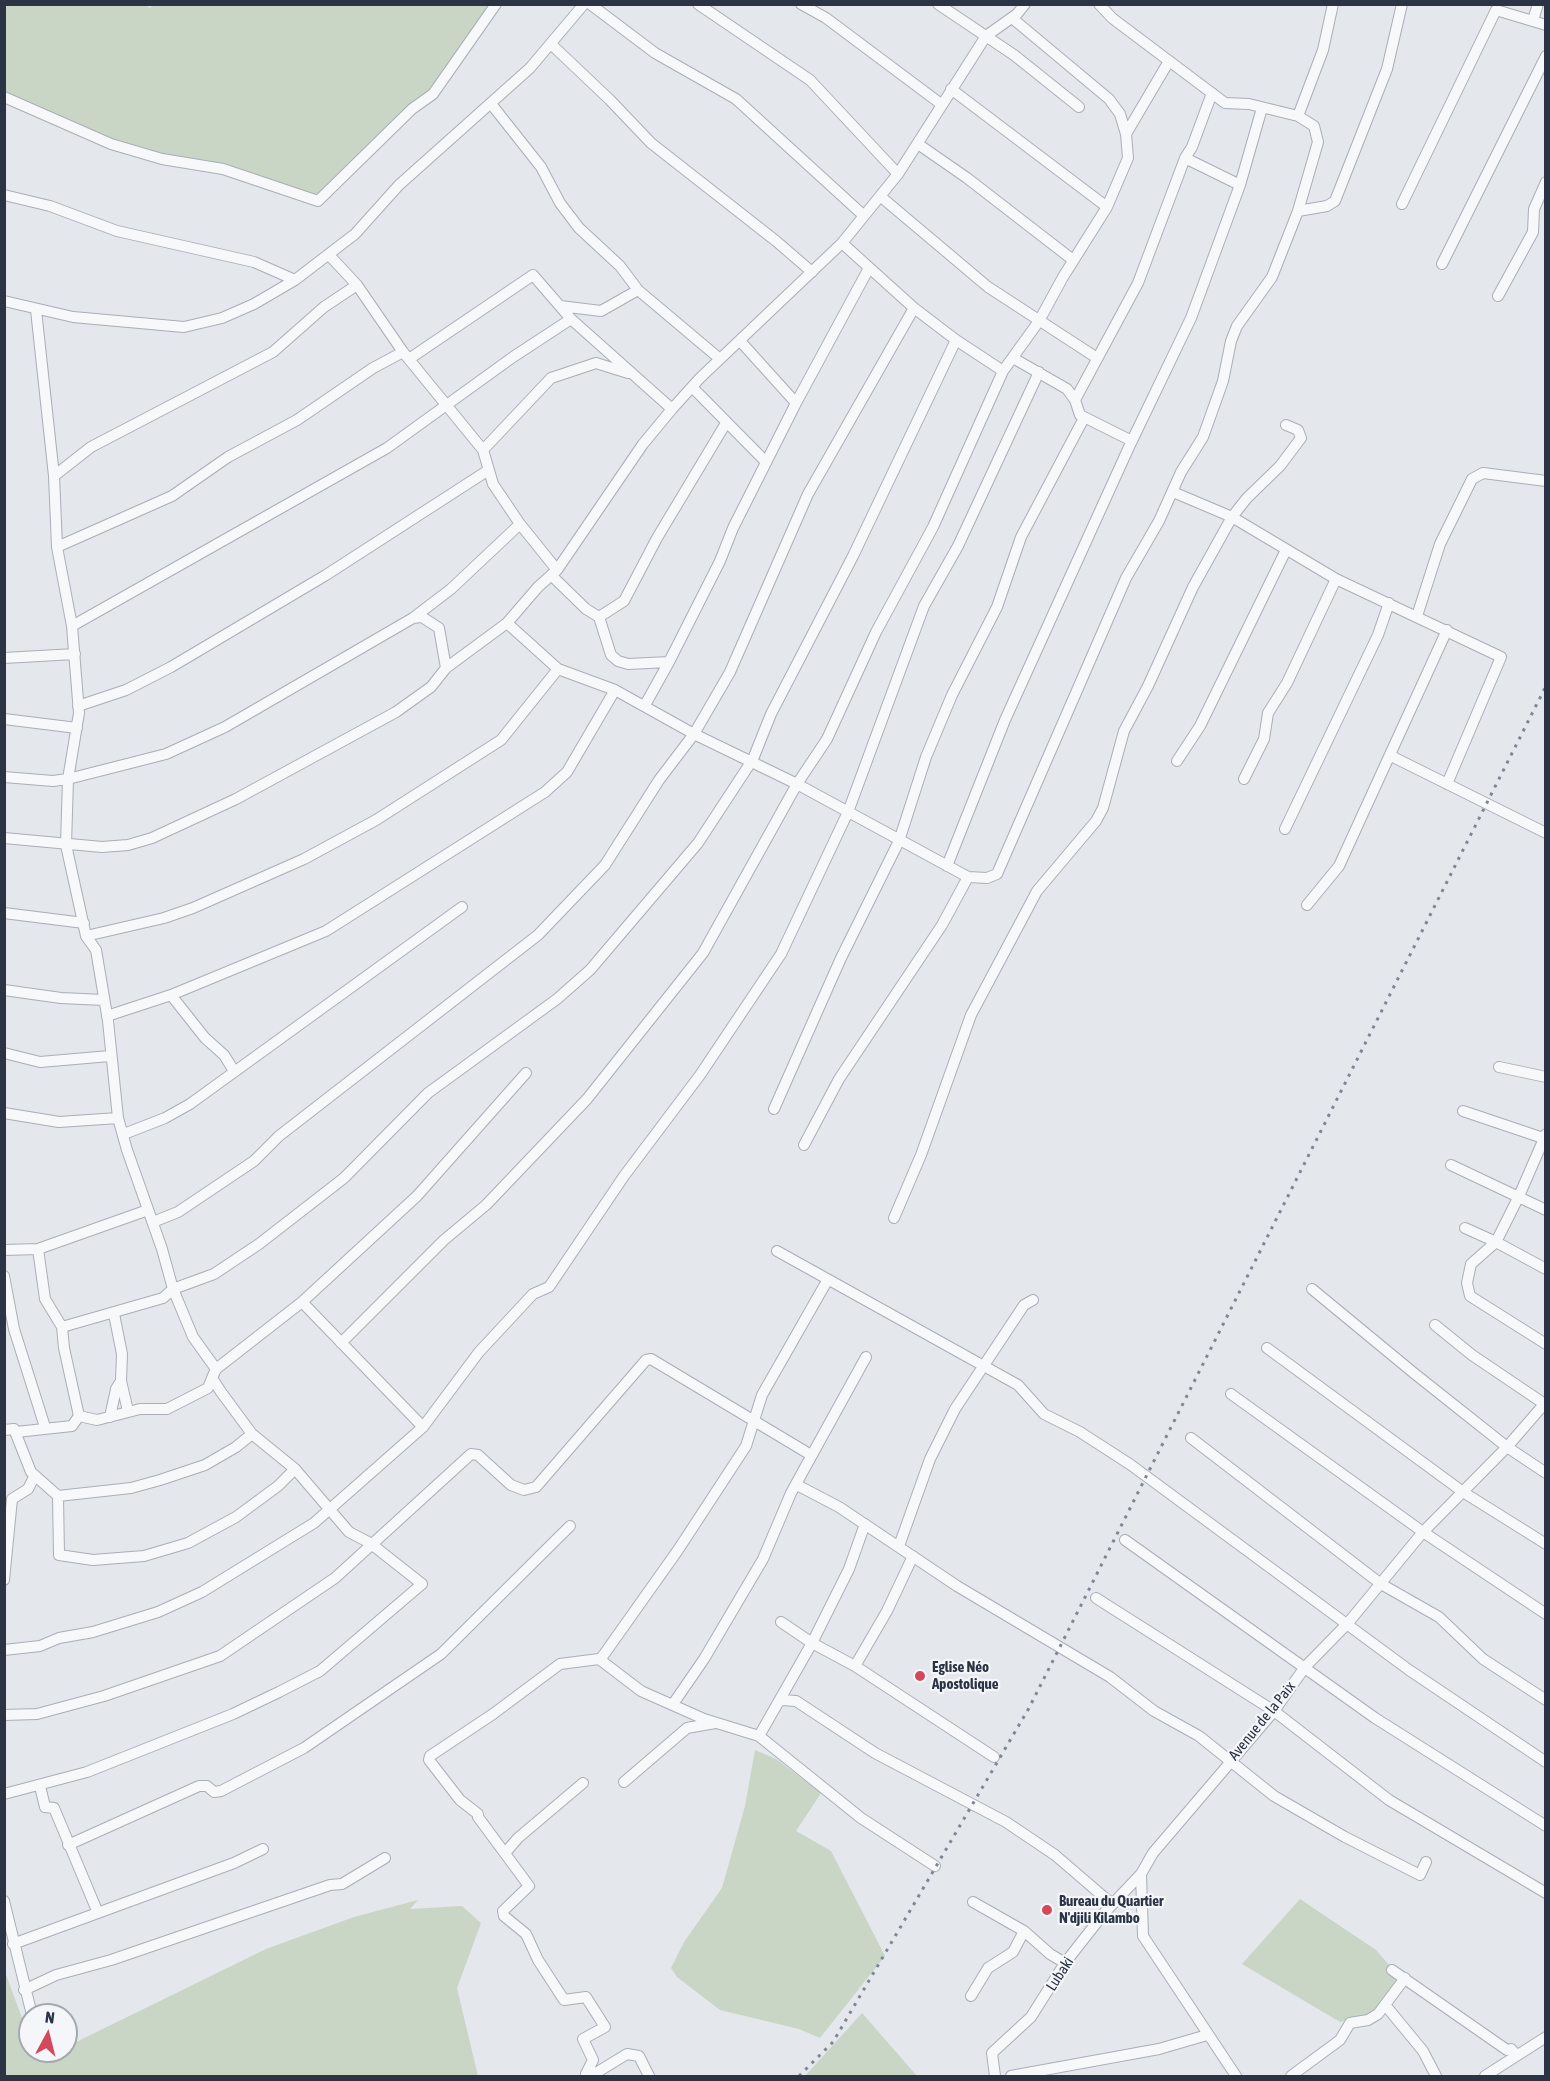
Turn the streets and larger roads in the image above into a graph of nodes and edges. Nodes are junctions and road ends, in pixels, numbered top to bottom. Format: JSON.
{"nodes":[{"id":1,"x":496,"y":4,"type":"edge"},
{"id":2,"x":584,"y":4,"type":"edge"},
{"id":3,"x":590,"y":4,"type":"edge"},
{"id":4,"x":698,"y":4,"type":"edge"},
{"id":5,"x":801,"y":4,"type":"edge"},
{"id":6,"x":938,"y":4,"type":"edge"},
{"id":7,"x":1025,"y":4,"type":"edge"},
{"id":8,"x":1099,"y":4,"type":"edge"},
{"id":9,"x":1333,"y":4,"type":"edge"},
{"id":10,"x":1402,"y":4,"type":"edge"},
{"id":11,"x":1538,"y":4,"type":"edge"},
{"id":12,"x":1012,"y":18,"type":"junction"},
{"id":13,"x":1533,"y":20,"type":"junction"},
{"id":14,"x":1545,"y":25,"type":"edge"},
{"id":15,"x":986,"y":36,"type":"junction"},
{"id":16,"x":552,"y":45,"type":"junction"},
{"id":17,"x":1545,"y":56,"type":"edge"},
{"id":18,"x":1169,"y":62,"type":"junction"},
{"id":19,"x":951,"y":89,"type":"junction"},
{"id":20,"x":1212,"y":93,"type":"junction"},
{"id":21,"x":4,"y":97,"type":"edge"},
{"id":22,"x":941,"y":104,"type":"junction"},
{"id":23,"x":492,"y":105,"type":"junction"},
{"id":24,"x":1079,"y":107,"type":"dead end"},
{"id":25,"x":1262,"y":108,"type":"junction"},
{"id":26,"x":1298,"y":116,"type":"junction"},
{"id":27,"x":1126,"y":134,"type":"junction"},
{"id":28,"x":918,"y":144,"type":"junction"},
{"id":29,"x":1185,"y":158,"type":"junction"},
{"id":30,"x":898,"y":174,"type":"junction"},
{"id":31,"x":1545,"y":182,"type":"edge"},
{"id":32,"x":1240,"y":185,"type":"junction"},
{"id":33,"x":4,"y":195,"type":"edge"},
{"id":34,"x":880,"y":196,"type":"junction"},
{"id":35,"x":1402,"y":204,"type":"dead end"},
{"id":36,"x":1107,"y":207,"type":"junction"},
{"id":37,"x":1298,"y":211,"type":"junction"},
{"id":38,"x":863,"y":215,"type":"junction"},
{"id":39,"x":842,"y":243,"type":"junction"},
{"id":40,"x":329,"y":255,"type":"junction"},
{"id":41,"x":1073,"y":260,"type":"junction"},
{"id":42,"x":1442,"y":264,"type":"dead end"},
{"id":43,"x":869,"y":268,"type":"junction"},
{"id":44,"x":812,"y":272,"type":"junction"},
{"id":45,"x":295,"y":280,"type":"junction"},
{"id":46,"x":357,"y":285,"type":"junction"},
{"id":47,"x":638,"y":290,"type":"junction"},
{"id":48,"x":1498,"y":296,"type":"dead end"},
{"id":49,"x":4,"y":302,"type":"edge"},
{"id":50,"x":560,"y":306,"type":"junction"},
{"id":51,"x":914,"y":308,"type":"junction"},
{"id":52,"x":36,"y":310,"type":"junction"},
{"id":53,"x":571,"y":319,"type":"junction"},
{"id":54,"x":1039,"y":321,"type":"junction"},
{"id":55,"x":956,"y":340,"type":"junction"},
{"id":56,"x":741,"y":342,"type":"junction"},
{"id":57,"x":406,"y":356,"type":"junction"},
{"id":58,"x":1013,"y":358,"type":"junction"},
{"id":59,"x":1097,"y":358,"type":"junction"},
{"id":60,"x":720,"y":359,"type":"junction"},
{"id":61,"x":1003,"y":371,"type":"junction"},
{"id":62,"x":1039,"y":372,"type":"junction"},
{"id":63,"x":634,"y":375,"type":"junction"},
{"id":64,"x":692,"y":387,"type":"junction"},
{"id":65,"x":1075,"y":400,"type":"junction"},
{"id":66,"x":796,"y":403,"type":"junction"},
{"id":67,"x":447,"y":406,"type":"junction"},
{"id":68,"x":672,"y":409,"type":"junction"},
{"id":69,"x":1084,"y":418,"type":"junction"},
{"id":70,"x":726,"y":423,"type":"junction"},
{"id":71,"x":1286,"y":425,"type":"dead end"},
{"id":72,"x":1132,"y":441,"type":"junction"},
{"id":73,"x":483,"y":450,"type":"junction"},
{"id":74,"x":766,"y":462,"type":"junction"},
{"id":75,"x":487,"y":471,"type":"junction"},
{"id":76,"x":54,"y":476,"type":"junction"},
{"id":77,"x":1545,"y":481,"type":"edge"},
{"id":78,"x":1173,"y":492,"type":"junction"},
{"id":79,"x":1232,"y":517,"type":"junction"},
{"id":80,"x":520,"y":524,"type":"junction"},
{"id":81,"x":57,"y":547,"type":"junction"},
{"id":82,"x":1286,"y":549,"type":"junction"},
{"id":83,"x":554,"y":573,"type":"junction"},
{"id":84,"x":1336,"y":579,"type":"junction"},
{"id":85,"x":1389,"y":603,"type":"junction"},
{"id":86,"x":1417,"y":616,"type":"junction"},
{"id":87,"x":599,"y":617,"type":"junction"},
{"id":88,"x":413,"y":618,"type":"junction"},
{"id":89,"x":507,"y":623,"type":"junction"},
{"id":90,"x":72,"y":626,"type":"junction"},
{"id":91,"x":1447,"y":630,"type":"junction"},
{"id":92,"x":75,"y":654,"type":"junction"},
{"id":93,"x":4,"y":658,"type":"edge"},
{"id":94,"x":669,"y":662,"type":"junction"},
{"id":95,"x":446,"y":668,"type":"junction"},
{"id":96,"x":558,"y":669,"type":"junction"},
{"id":97,"x":615,"y":690,"type":"junction"},
{"id":98,"x":645,"y":705,"type":"junction"},
{"id":99,"x":78,"y":706,"type":"junction"},
{"id":100,"x":4,"y":719,"type":"edge"},
{"id":101,"x":77,"y":728,"type":"junction"},
{"id":102,"x":693,"y":734,"type":"junction"},
{"id":103,"x":1392,"y":756,"type":"junction"},
{"id":104,"x":1177,"y":761,"type":"dead end"},
{"id":105,"x":750,"y":762,"type":"junction"},
{"id":106,"x":4,"y":777,"type":"edge"},
{"id":107,"x":68,"y":779,"type":"junction"},
{"id":108,"x":1244,"y":779,"type":"dead end"},
{"id":109,"x":797,"y":784,"type":"junction"},
{"id":110,"x":1447,"y":784,"type":"junction"},
{"id":111,"x":848,"y":812,"type":"junction"},
{"id":112,"x":1285,"y":829,"type":"dead end"},
{"id":113,"x":1545,"y":833,"type":"edge"},
{"id":114,"x":4,"y":838,"type":"edge"},
{"id":115,"x":899,"y":841,"type":"junction"},
{"id":116,"x":66,"y":845,"type":"junction"},
{"id":117,"x":947,"y":866,"type":"junction"},
{"id":118,"x":968,"y":877,"type":"junction"},
{"id":119,"x":1307,"y":905,"type":"dead end"},
{"id":120,"x":462,"y":907,"type":"dead end"},
{"id":121,"x":4,"y":913,"type":"edge"},
{"id":122,"x":84,"y":923,"type":"junction"},
{"id":123,"x":86,"y":936,"type":"junction"},
{"id":124,"x":4,"y":990,"type":"edge"},
{"id":125,"x":171,"y":995,"type":"junction"},
{"id":126,"x":104,"y":1000,"type":"junction"},
{"id":127,"x":107,"y":1016,"type":"junction"},
{"id":128,"x":4,"y":1053,"type":"edge"},
{"id":129,"x":110,"y":1056,"type":"junction"},
{"id":130,"x":1499,"y":1067,"type":"dead end"},
{"id":131,"x":234,"y":1071,"type":"junction"},
{"id":132,"x":526,"y":1073,"type":"dead end"},
{"id":133,"x":1545,"y":1077,"type":"edge"},
{"id":134,"x":774,"y":1109,"type":"dead end"},
{"id":135,"x":1463,"y":1111,"type":"dead end"},
{"id":136,"x":4,"y":1113,"type":"edge"},
{"id":137,"x":118,"y":1118,"type":"junction"},
{"id":138,"x":34,"y":1119,"type":"junction"},
{"id":139,"x":4,"y":1123,"type":"edge"},
{"id":140,"x":124,"y":1134,"type":"junction"},
{"id":141,"x":1545,"y":1137,"type":"edge"},
{"id":142,"x":804,"y":1144,"type":"dead end"},
{"id":143,"x":1451,"y":1165,"type":"dead end"},
{"id":144,"x":1519,"y":1196,"type":"junction"},
{"id":145,"x":148,"y":1210,"type":"junction"},
{"id":146,"x":1545,"y":1210,"type":"edge"},
{"id":147,"x":894,"y":1218,"type":"dead end"},
{"id":148,"x":153,"y":1222,"type":"junction"},
{"id":149,"x":1465,"y":1228,"type":"dead end"},
{"id":150,"x":1496,"y":1242,"type":"junction"},
{"id":151,"x":38,"y":1249,"type":"junction"},
{"id":152,"x":4,"y":1250,"type":"edge"},
{"id":153,"x":777,"y":1251,"type":"dead end"},
{"id":154,"x":1545,"y":1269,"type":"edge"},
{"id":155,"x":4,"y":1276,"type":"edge"},
{"id":156,"x":827,"y":1281,"type":"junction"},
{"id":157,"x":173,"y":1289,"type":"junction"},
{"id":158,"x":1312,"y":1289,"type":"dead end"},
{"id":159,"x":1033,"y":1300,"type":"dead end"},
{"id":160,"x":302,"y":1302,"type":"junction"},
{"id":161,"x":114,"y":1314,"type":"junction"},
{"id":162,"x":1435,"y":1325,"type":"dead end"},
{"id":163,"x":62,"y":1327,"type":"junction"},
{"id":164,"x":341,"y":1343,"type":"junction"},
{"id":165,"x":1545,"y":1344,"type":"edge"},
{"id":166,"x":1267,"y":1348,"type":"dead end"},
{"id":167,"x":866,"y":1357,"type":"dead end"},
{"id":168,"x":984,"y":1367,"type":"junction"},
{"id":169,"x":214,"y":1373,"type":"junction"},
{"id":170,"x":121,"y":1381,"type":"junction"},
{"id":171,"x":1231,"y":1394,"type":"dead end"},
{"id":172,"x":1545,"y":1404,"type":"edge"},
{"id":173,"x":129,"y":1411,"type":"junction"},
{"id":174,"x":79,"y":1416,"type":"junction"},
{"id":175,"x":110,"y":1417,"type":"junction"},
{"id":176,"x":754,"y":1422,"type":"junction"},
{"id":177,"x":45,"y":1427,"type":"junction"},
{"id":178,"x":423,"y":1427,"type":"junction"},
{"id":179,"x":10,"y":1431,"type":"edge"},
{"id":180,"x":252,"y":1434,"type":"junction"},
{"id":181,"x":1191,"y":1438,"type":"dead end"},
{"id":182,"x":1507,"y":1447,"type":"junction"},
{"id":183,"x":810,"y":1455,"type":"junction"},
{"id":184,"x":294,"y":1469,"type":"junction"},
{"id":185,"x":1545,"y":1473,"type":"edge"},
{"id":186,"x":34,"y":1477,"type":"junction"},
{"id":187,"x":797,"y":1485,"type":"junction"},
{"id":188,"x":1463,"y":1492,"type":"junction"},
{"id":189,"x":58,"y":1496,"type":"junction"},
{"id":190,"x":327,"y":1508,"type":"junction"},
{"id":191,"x":865,"y":1524,"type":"junction"},
{"id":192,"x":570,"y":1526,"type":"dead end"},
{"id":193,"x":1423,"y":1532,"type":"junction"},
{"id":194,"x":1125,"y":1540,"type":"dead end"},
{"id":195,"x":370,"y":1544,"type":"junction"},
{"id":196,"x":1545,"y":1544,"type":"edge"},
{"id":197,"x":898,"y":1546,"type":"junction"},
{"id":198,"x":914,"y":1556,"type":"junction"},
{"id":199,"x":4,"y":1580,"type":"edge"},
{"id":200,"x":1381,"y":1584,"type":"junction"},
{"id":201,"x":1096,"y":1598,"type":"dead end"},
{"id":202,"x":1545,"y":1614,"type":"edge"},
{"id":203,"x":781,"y":1622,"type":"dead end"},
{"id":204,"x":1348,"y":1623,"type":"junction"},
{"id":205,"x":812,"y":1643,"type":"junction"},
{"id":206,"x":4,"y":1650,"type":"edge"},
{"id":207,"x":600,"y":1660,"type":"junction"},
{"id":208,"x":855,"y":1666,"type":"junction"},
{"id":209,"x":1305,"y":1667,"type":"junction"},
{"id":210,"x":782,"y":1700,"type":"junction"},
{"id":211,"x":1545,"y":1700,"type":"edge"},
{"id":212,"x":673,"y":1704,"type":"junction"},
{"id":213,"x":1274,"y":1711,"type":"junction"},
{"id":214,"x":4,"y":1715,"type":"edge"},
{"id":215,"x":715,"y":1723,"type":"junction"},
{"id":216,"x":759,"y":1736,"type":"junction"},
{"id":217,"x":994,"y":1757,"type":"dead end"},
{"id":218,"x":1231,"y":1760,"type":"junction"},
{"id":219,"x":1545,"y":1762,"type":"edge"},
{"id":220,"x":624,"y":1782,"type":"dead end"},
{"id":221,"x":583,"y":1783,"type":"dead end"},
{"id":222,"x":40,"y":1786,"type":"junction"},
{"id":223,"x":4,"y":1794,"type":"edge"},
{"id":224,"x":1545,"y":1826,"type":"edge"},
{"id":225,"x":68,"y":1845,"type":"junction"},
{"id":226,"x":263,"y":1849,"type":"dead end"},
{"id":227,"x":505,"y":1853,"type":"junction"},
{"id":228,"x":385,"y":1858,"type":"dead end"},
{"id":229,"x":1426,"y":1862,"type":"dead end"},
{"id":230,"x":935,"y":1866,"type":"dead end"},
{"id":231,"x":1141,"y":1874,"type":"junction"},
{"id":232,"x":1545,"y":1893,"type":"edge"},
{"id":233,"x":4,"y":1901,"type":"edge"},
{"id":234,"x":973,"y":1902,"type":"dead end"},
{"id":235,"x":1112,"y":1904,"type":"junction"},
{"id":236,"x":98,"y":1913,"type":"junction"},
{"id":237,"x":1024,"y":1931,"type":"junction"},
{"id":238,"x":13,"y":1944,"type":"junction"},
{"id":239,"x":1065,"y":1963,"type":"junction"},
{"id":240,"x":1392,"y":1970,"type":"dead end"},
{"id":241,"x":1405,"y":1978,"type":"junction"},
{"id":242,"x":24,"y":1990,"type":"junction"},
{"id":243,"x":971,"y":1996,"type":"dead end"},
{"id":244,"x":28,"y":2003,"type":"edge"},
{"id":245,"x":1386,"y":2006,"type":"junction"},
{"id":246,"x":1207,"y":2035,"type":"junction"},
{"id":247,"x":1545,"y":2037,"type":"edge"},
{"id":248,"x":1516,"y":2054,"type":"junction"},
{"id":249,"x":997,"y":2075,"type":"edge"},
{"id":250,"x":590,"y":2076,"type":"edge"},
{"id":251,"x":649,"y":2076,"type":"edge"},
{"id":252,"x":1011,"y":2076,"type":"edge"},
{"id":253,"x":1236,"y":2076,"type":"edge"},
{"id":254,"x":1291,"y":2076,"type":"edge"},
{"id":255,"x":1436,"y":2076,"type":"edge"},
{"id":256,"x":1485,"y":2076,"type":"edge"}],
"edges":[{"from":1,"to":21,"type":"street"},
{"from":2,"to":16,"type":"street"},
{"from":3,"to":38,"type":"street"},
{"from":4,"to":30,"type":"street"},
{"from":5,"to":22,"type":"street"},
{"from":6,"to":15,"type":"street"},
{"from":7,"to":12,"type":"street"},
{"from":8,"to":18,"type":"street"},
{"from":9,"to":26,"type":"street"},
{"from":10,"to":37,"type":"street"},
{"from":11,"to":13,"type":"street"},
{"from":12,"to":15,"type":"street"},
{"from":12,"to":27,"type":"street"},
{"from":13,"to":14,"type":"street"},
{"from":13,"to":35,"type":"street"},
{"from":15,"to":19,"type":"street"},
{"from":15,"to":24,"type":"street"},
{"from":16,"to":23,"type":"street"},
{"from":16,"to":44,"type":"street"},
{"from":17,"to":42,"type":"street"},
{"from":18,"to":20,"type":"street"},
{"from":18,"to":27,"type":"street"},
{"from":19,"to":22,"type":"street"},
{"from":19,"to":36,"type":"street"},
{"from":20,"to":25,"type":"street"},
{"from":20,"to":29,"type":"street"},
{"from":22,"to":28,"type":"street"},
{"from":23,"to":40,"type":"street"},
{"from":23,"to":47,"type":"street"},
{"from":25,"to":26,"type":"street"},
{"from":25,"to":32,"type":"street"},
{"from":26,"to":37,"type":"street"},
{"from":27,"to":36,"type":"street"},
{"from":28,"to":30,"type":"street"},
{"from":28,"to":41,"type":"street"},
{"from":29,"to":32,"type":"street"},
{"from":29,"to":59,"type":"street"},
{"from":30,"to":34,"type":"street"},
{"from":31,"to":48,"type":"street"},
{"from":32,"to":72,"type":"street"},
{"from":33,"to":45,"type":"street"},
{"from":34,"to":38,"type":"street"},
{"from":34,"to":54,"type":"street"},
{"from":36,"to":41,"type":"street"},
{"from":37,"to":78,"type":"street"},
{"from":38,"to":39,"type":"street"},
{"from":39,"to":43,"type":"street"},
{"from":39,"to":44,"type":"street"},
{"from":40,"to":45,"type":"street"},
{"from":40,"to":46,"type":"street"},
{"from":41,"to":54,"type":"street"},
{"from":43,"to":51,"type":"street"},
{"from":43,"to":66,"type":"street"},
{"from":44,"to":56,"type":"street"},
{"from":45,"to":52,"type":"street"},
{"from":46,"to":57,"type":"street"},
{"from":46,"to":76,"type":"street"},
{"from":47,"to":50,"type":"street"},
{"from":47,"to":60,"type":"street"},
{"from":49,"to":52,"type":"street"},
{"from":50,"to":53,"type":"street"},
{"from":50,"to":57,"type":"street"},
{"from":51,"to":55,"type":"street"},
{"from":51,"to":102,"type":"street"},
{"from":52,"to":76,"type":"street"},
{"from":53,"to":63,"type":"street"},
{"from":53,"to":67,"type":"street"},
{"from":54,"to":58,"type":"street"},
{"from":54,"to":59,"type":"street"},
{"from":55,"to":61,"type":"street"},
{"from":55,"to":105,"type":"street"},
{"from":56,"to":60,"type":"street"},
{"from":56,"to":66,"type":"street"},
{"from":57,"to":67,"type":"street"},
{"from":57,"to":81,"type":"street"},
{"from":58,"to":61,"type":"street"},
{"from":58,"to":62,"type":"street"},
{"from":59,"to":65,"type":"street"},
{"from":60,"to":64,"type":"street"},
{"from":61,"to":109,"type":"street"},
{"from":62,"to":65,"type":"street"},
{"from":62,"to":111,"type":"street"},
{"from":63,"to":68,"type":"street"},
{"from":63,"to":73,"type":"street"},
{"from":64,"to":68,"type":"street"},
{"from":64,"to":70,"type":"street"},
{"from":65,"to":69,"type":"street"},
{"from":66,"to":74,"type":"street"},
{"from":67,"to":73,"type":"street"},
{"from":67,"to":90,"type":"street"},
{"from":68,"to":83,"type":"street"},
{"from":69,"to":72,"type":"street"},
{"from":69,"to":115,"type":"street"},
{"from":70,"to":74,"type":"street"},
{"from":70,"to":87,"type":"street"},
{"from":71,"to":79,"type":"street"},
{"from":72,"to":117,"type":"street"},
{"from":73,"to":75,"type":"street"},
{"from":74,"to":94,"type":"street"},
{"from":75,"to":80,"type":"street"},
{"from":75,"to":99,"type":"street"},
{"from":76,"to":81,"type":"street"},
{"from":77,"to":86,"type":"street"},
{"from":78,"to":79,"type":"street"},
{"from":78,"to":118,"type":"street"},
{"from":79,"to":82,"type":"street"},
{"from":79,"to":147,"type":"street"},
{"from":80,"to":83,"type":"street"},
{"from":80,"to":88,"type":"street"},
{"from":81,"to":90,"type":"street"},
{"from":82,"to":84,"type":"street"},
{"from":82,"to":104,"type":"street"},
{"from":83,"to":87,"type":"street"},
{"from":83,"to":89,"type":"street"},
{"from":84,"to":85,"type":"street"},
{"from":84,"to":108,"type":"street"},
{"from":85,"to":86,"type":"street"},
{"from":85,"to":112,"type":"street"},
{"from":86,"to":91,"type":"street"},
{"from":87,"to":94,"type":"street"},
{"from":88,"to":95,"type":"street"},
{"from":88,"to":107,"type":"street"},
{"from":89,"to":95,"type":"street"},
{"from":89,"to":96,"type":"street"},
{"from":90,"to":92,"type":"street"},
{"from":91,"to":103,"type":"street"},
{"from":91,"to":110,"type":"street"},
{"from":92,"to":93,"type":"street"},
{"from":92,"to":99,"type":"street"},
{"from":94,"to":98,"type":"street"},
{"from":95,"to":116,"type":"street"},
{"from":96,"to":97,"type":"street"},
{"from":96,"to":123,"type":"street"},
{"from":97,"to":98,"type":"street"},
{"from":97,"to":125,"type":"street"},
{"from":98,"to":102,"type":"street"},
{"from":99,"to":101,"type":"street"},
{"from":100,"to":101,"type":"street"},
{"from":101,"to":107,"type":"street"},
{"from":102,"to":105,"type":"street"},
{"from":102,"to":148,"type":"street"},
{"from":103,"to":110,"type":"street"},
{"from":103,"to":119,"type":"street"},
{"from":105,"to":109,"type":"street"},
{"from":105,"to":157,"type":"street"},
{"from":106,"to":107,"type":"street"},
{"from":107,"to":116,"type":"street"},
{"from":109,"to":111,"type":"street"},
{"from":109,"to":164,"type":"street"},
{"from":110,"to":113,"type":"street"},
{"from":111,"to":115,"type":"street"},
{"from":111,"to":178,"type":"street"},
{"from":114,"to":116,"type":"street"},
{"from":115,"to":117,"type":"street"},
{"from":115,"to":134,"type":"street"},
{"from":116,"to":122,"type":"street"},
{"from":117,"to":118,"type":"street"},
{"from":118,"to":142,"type":"street"},
{"from":120,"to":131,"type":"street"},
{"from":121,"to":122,"type":"street"},
{"from":122,"to":123,"type":"street"},
{"from":123,"to":126,"type":"street"},
{"from":124,"to":126,"type":"street"},
{"from":125,"to":127,"type":"street"},
{"from":125,"to":131,"type":"street"},
{"from":126,"to":127,"type":"street"},
{"from":127,"to":129,"type":"street"},
{"from":128,"to":129,"type":"street"},
{"from":129,"to":137,"type":"street"},
{"from":130,"to":133,"type":"street"},
{"from":131,"to":140,"type":"street"},
{"from":132,"to":160,"type":"street"},
{"from":135,"to":141,"type":"street"},
{"from":136,"to":138,"type":"street"},
{"from":137,"to":138,"type":"street"},
{"from":137,"to":140,"type":"street"},
{"from":138,"to":139,"type":"street"},
{"from":140,"to":145,"type":"street"},
{"from":141,"to":144,"type":"street"},
{"from":143,"to":144,"type":"street"},
{"from":144,"to":146,"type":"street"},
{"from":144,"to":150,"type":"street"},
{"from":145,"to":148,"type":"street"},
{"from":145,"to":151,"type":"street"},
{"from":148,"to":157,"type":"street"},
{"from":149,"to":150,"type":"street"},
{"from":150,"to":154,"type":"street"},
{"from":150,"to":165,"type":"street"},
{"from":151,"to":152,"type":"street"},
{"from":151,"to":163,"type":"street"},
{"from":153,"to":156,"type":"street"},
{"from":155,"to":177,"type":"street"},
{"from":156,"to":168,"type":"street"},
{"from":156,"to":176,"type":"street"},
{"from":157,"to":161,"type":"street"},
{"from":157,"to":169,"type":"street"},
{"from":158,"to":182,"type":"street"},
{"from":159,"to":168,"type":"street"},
{"from":160,"to":164,"type":"street"},
{"from":160,"to":169,"type":"street"},
{"from":161,"to":163,"type":"street"},
{"from":161,"to":170,"type":"street"},
{"from":162,"to":172,"type":"street"},
{"from":163,"to":174,"type":"street"},
{"from":164,"to":178,"type":"street"},
{"from":166,"to":188,"type":"street"},
{"from":167,"to":183,"type":"street"},
{"from":168,"to":197,"type":"street"},
{"from":168,"to":204,"type":"street"},
{"from":169,"to":173,"type":"street"},
{"from":169,"to":180,"type":"street"},
{"from":170,"to":173,"type":"street"},
{"from":170,"to":175,"type":"street"},
{"from":171,"to":193,"type":"street"},
{"from":172,"to":182,"type":"street","name":"Avenue de la Paix"},
{"from":173,"to":175,"type":"street"},
{"from":174,"to":175,"type":"street"},
{"from":174,"to":177,"type":"street"},
{"from":176,"to":183,"type":"street"},
{"from":176,"to":195,"type":"street"},
{"from":176,"to":207,"type":"street"},
{"from":177,"to":179,"type":"street"},
{"from":178,"to":190,"type":"street"},
{"from":179,"to":186,"type":"street"},
{"from":180,"to":184,"type":"street"},
{"from":180,"to":189,"type":"street"},
{"from":181,"to":200,"type":"street"},
{"from":182,"to":185,"type":"street"},
{"from":182,"to":188,"type":"street","name":"Avenue de la Paix"},
{"from":183,"to":187,"type":"street"},
{"from":184,"to":189,"type":"street"},
{"from":184,"to":190,"type":"street"},
{"from":186,"to":189,"type":"street"},
{"from":186,"to":199,"type":"street"},
{"from":187,"to":191,"type":"street"},
{"from":187,"to":212,"type":"street"},
{"from":188,"to":193,"type":"street","name":"Avenue de la Paix"},
{"from":188,"to":196,"type":"street"},
{"from":190,"to":195,"type":"street"},
{"from":190,"to":206,"type":"street"},
{"from":191,"to":197,"type":"street"},
{"from":191,"to":205,"type":"street"},
{"from":192,"to":225,"type":"street"},
{"from":193,"to":200,"type":"street","name":"Avenue de la Paix"},
{"from":193,"to":202,"type":"street"},
{"from":194,"to":209,"type":"street"},
{"from":195,"to":214,"type":"street"},
{"from":195,"to":222,"type":"street"},
{"from":197,"to":198,"type":"street"},
{"from":198,"to":208,"type":"street"},
{"from":198,"to":218,"type":"street"},
{"from":200,"to":204,"type":"street","name":"Avenue de la Paix"},
{"from":200,"to":211,"type":"street"},
{"from":201,"to":213,"type":"street"},
{"from":203,"to":205,"type":"street"},
{"from":204,"to":209,"type":"street","name":"Avenue de la Paix"},
{"from":204,"to":219,"type":"street"},
{"from":205,"to":208,"type":"street"},
{"from":205,"to":210,"type":"street"},
{"from":207,"to":212,"type":"street"},
{"from":207,"to":227,"type":"street"},
{"from":208,"to":217,"type":"street"},
{"from":209,"to":213,"type":"street","name":"Avenue de la Paix"},
{"from":209,"to":224,"type":"street"},
{"from":210,"to":216,"type":"street"},
{"from":210,"to":235,"type":"street"},
{"from":212,"to":215,"type":"street"},
{"from":213,"to":218,"type":"street","name":"Avenue de la Paix"},
{"from":213,"to":232,"type":"street"},
{"from":215,"to":216,"type":"street"},
{"from":215,"to":220,"type":"street"},
{"from":216,"to":230,"type":"street"},
{"from":218,"to":229,"type":"street"},
{"from":218,"to":231,"type":"street","name":"Avenue de la Paix"},
{"from":221,"to":227,"type":"street"},
{"from":222,"to":223,"type":"street"},
{"from":222,"to":225,"type":"street"},
{"from":225,"to":236,"type":"street"},
{"from":226,"to":236,"type":"street"},
{"from":227,"to":250,"type":"street"},
{"from":228,"to":242,"type":"street"},
{"from":231,"to":235,"type":"street","name":"Lubaki"},
{"from":231,"to":246,"type":"street"},
{"from":233,"to":238,"type":"street"},
{"from":234,"to":237,"type":"street"},
{"from":235,"to":239,"type":"street","name":"Lubaki"},
{"from":236,"to":238,"type":"street"},
{"from":237,"to":239,"type":"street"},
{"from":237,"to":243,"type":"street"},
{"from":238,"to":242,"type":"street"},
{"from":239,"to":249,"type":"street","name":"Lubaki"},
{"from":240,"to":241,"type":"street"},
{"from":241,"to":245,"type":"street"},
{"from":241,"to":248,"type":"street"},
{"from":242,"to":244,"type":"street"},
{"from":245,"to":254,"type":"street"},
{"from":245,"to":255,"type":"street"},
{"from":246,"to":252,"type":"street"},
{"from":246,"to":253,"type":"street"},
{"from":247,"to":248,"type":"street"},
{"from":248,"to":256,"type":"street"},
{"from":250,"to":251,"type":"street"}]}
